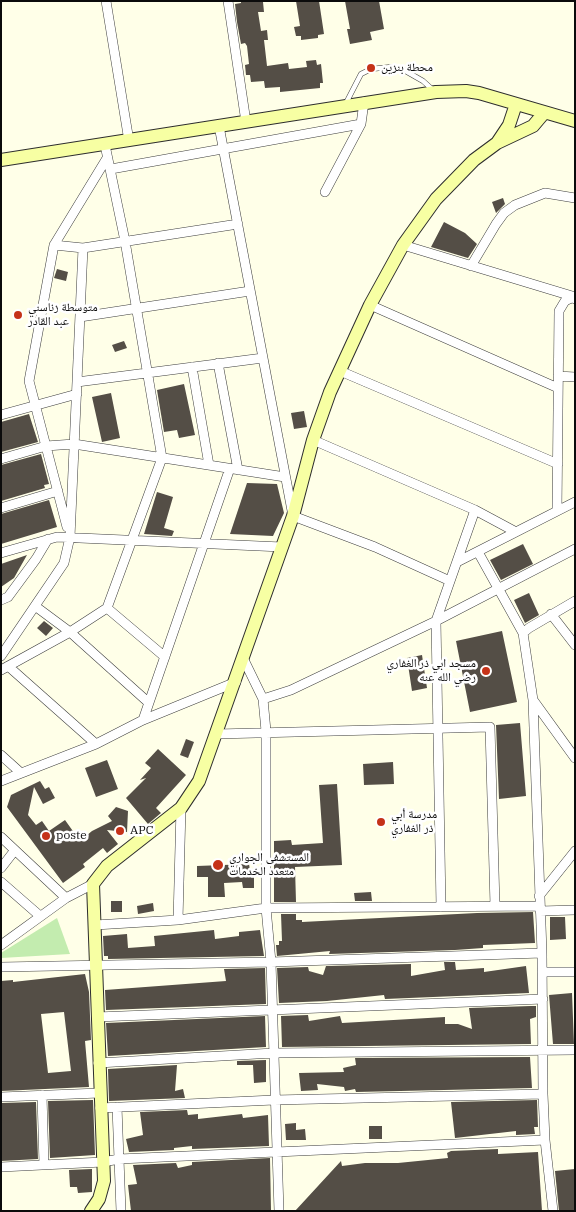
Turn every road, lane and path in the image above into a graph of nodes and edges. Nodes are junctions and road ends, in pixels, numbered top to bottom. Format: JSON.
{"nodes":[{"id":1,"x":106,"y":1,"type":"edge"},
{"id":2,"x":228,"y":1,"type":"edge"},
{"id":3,"x":436,"y":92,"type":"junction"},
{"id":4,"x":364,"y":102,"type":"junction"},
{"id":5,"x":516,"y":104,"type":"junction"},
{"id":6,"x":345,"y":105,"type":"junction"},
{"id":7,"x":544,"y":113,"type":"junction"},
{"id":8,"x":575,"y":121,"type":"edge"},
{"id":9,"x":246,"y":122,"type":"junction"},
{"id":10,"x":361,"y":124,"type":"junction"},
{"id":11,"x":219,"y":126,"type":"junction"},
{"id":12,"x":129,"y":141,"type":"junction"},
{"id":13,"x":497,"y":143,"type":"junction"},
{"id":14,"x":223,"y":150,"type":"junction"},
{"id":15,"x":106,"y":152,"type":"junction"},
{"id":16,"x":1,"y":160,"type":"edge"},
{"id":17,"x":110,"y":169,"type":"junction"},
{"id":18,"x":325,"y":192,"type":"dead end"},
{"id":19,"x":575,"y":198,"type":"edge"},
{"id":20,"x":238,"y":224,"type":"junction"},
{"id":21,"x":125,"y":241,"type":"junction"},
{"id":22,"x":54,"y":245,"type":"junction"},
{"id":23,"x":403,"y":245,"type":"junction"},
{"id":24,"x":83,"y":248,"type":"junction"},
{"id":25,"x":471,"y":266,"type":"junction"},
{"id":26,"x":250,"y":291,"type":"junction"},
{"id":27,"x":575,"y":298,"type":"edge"},
{"id":28,"x":370,"y":305,"type":"junction"},
{"id":29,"x":136,"y":309,"type":"junction"},
{"id":30,"x":80,"y":316,"type":"junction"},
{"id":31,"x":263,"y":358,"type":"junction"},
{"id":32,"x":218,"y":363,"type":"junction"},
{"id":33,"x":192,"y":366,"type":"junction"},
{"id":34,"x":340,"y":371,"type":"junction"},
{"id":35,"x":147,"y":372,"type":"junction"},
{"id":36,"x":558,"y":376,"type":"junction"},
{"id":37,"x":575,"y":377,"type":"edge"},
{"id":38,"x":77,"y":382,"type":"junction"},
{"id":39,"x":558,"y":388,"type":"junction"},
{"id":40,"x":77,"y":394,"type":"junction"},
{"id":41,"x":36,"y":405,"type":"junction"},
{"id":42,"x":1,"y":415,"type":"edge"},
{"id":43,"x":313,"y":440,"type":"junction"},
{"id":44,"x":74,"y":444,"type":"junction"},
{"id":45,"x":46,"y":446,"type":"junction"},
{"id":46,"x":162,"y":458,"type":"junction"},
{"id":47,"x":1,"y":459,"type":"edge"},
{"id":48,"x":558,"y":464,"type":"junction"},
{"id":49,"x":209,"y":465,"type":"junction"},
{"id":50,"x":234,"y":469,"type":"junction"},
{"id":51,"x":286,"y":477,"type":"junction"},
{"id":52,"x":58,"y":491,"type":"junction"},
{"id":53,"x":575,"y":502,"type":"edge"},
{"id":54,"x":1,"y":508,"type":"edge"},
{"id":55,"x":475,"y":510,"type":"junction"},
{"id":56,"x":557,"y":511,"type":"junction"},
{"id":57,"x":293,"y":516,"type":"junction"},
{"id":58,"x":516,"y":532,"type":"junction"},
{"id":59,"x":70,"y":537,"type":"junction"},
{"id":60,"x":48,"y":539,"type":"junction"},
{"id":61,"x":131,"y":540,"type":"junction"},
{"id":62,"x":204,"y":544,"type":"junction"},
{"id":63,"x":282,"y":547,"type":"junction"},
{"id":64,"x":575,"y":549,"type":"edge"},
{"id":65,"x":478,"y":552,"type":"junction"},
{"id":66,"x":1,"y":553,"type":"edge"},
{"id":67,"x":457,"y":562,"type":"junction"},
{"id":68,"x":450,"y":581,"type":"junction"},
{"id":69,"x":498,"y":589,"type":"junction"},
{"id":70,"x":1,"y":600,"type":"edge"},
{"id":71,"x":575,"y":601,"type":"edge"},
{"id":72,"x":35,"y":606,"type":"junction"},
{"id":73,"x":106,"y":608,"type":"junction"},
{"id":74,"x":551,"y":614,"type":"junction"},
{"id":75,"x":436,"y":621,"type":"junction"},
{"id":76,"x":70,"y":632,"type":"junction"},
{"id":77,"x":523,"y":633,"type":"junction"},
{"id":78,"x":575,"y":645,"type":"edge"},
{"id":79,"x":1,"y":656,"type":"edge"},
{"id":80,"x":165,"y":657,"type":"junction"},
{"id":81,"x":244,"y":660,"type":"junction"},
{"id":82,"x":5,"y":668,"type":"edge"},
{"id":83,"x":236,"y":682,"type":"junction"},
{"id":84,"x":263,"y":700,"type":"junction"},
{"id":85,"x":533,"y":700,"type":"junction"},
{"id":86,"x":149,"y":703,"type":"junction"},
{"id":87,"x":143,"y":720,"type":"junction"},
{"id":88,"x":437,"y":728,"type":"junction"},
{"id":89,"x":266,"y":731,"type":"junction"},
{"id":90,"x":217,"y":734,"type":"junction"},
{"id":91,"x":96,"y":744,"type":"junction"},
{"id":92,"x":1,"y":755,"type":"edge"},
{"id":93,"x":575,"y":758,"type":"edge"},
{"id":94,"x":21,"y":773,"type":"junction"},
{"id":95,"x":1,"y":781,"type":"edge"},
{"id":96,"x":181,"y":808,"type":"junction"},
{"id":97,"x":1,"y":837,"type":"edge"},
{"id":98,"x":15,"y":850,"type":"junction"},
{"id":99,"x":575,"y":851,"type":"edge"},
{"id":100,"x":1,"y":868,"type":"edge"},
{"id":101,"x":1,"y":882,"type":"edge"},
{"id":102,"x":93,"y":884,"type":"junction"},
{"id":103,"x":539,"y":896,"type":"junction"},
{"id":104,"x":66,"y":898,"type":"junction"},
{"id":105,"x":495,"y":906,"type":"junction"},
{"id":106,"x":441,"y":907,"type":"junction"},
{"id":107,"x":266,"y":908,"type":"junction"},
{"id":108,"x":540,"y":909,"type":"junction"},
{"id":109,"x":575,"y":910,"type":"edge"},
{"id":110,"x":40,"y":916,"type":"junction"},
{"id":111,"x":178,"y":920,"type":"junction"},
{"id":112,"x":95,"y":925,"type":"junction"},
{"id":113,"x":2,"y":944,"type":"edge"},
{"id":114,"x":542,"y":953,"type":"junction"},
{"id":115,"x":271,"y":962,"type":"junction"},
{"id":116,"x":94,"y":964,"type":"junction"},
{"id":117,"x":1,"y":967,"type":"edge"},
{"id":118,"x":542,"y":972,"type":"junction"},
{"id":119,"x":575,"y":972,"type":"edge"},
{"id":120,"x":542,"y":999,"type":"junction"},
{"id":121,"x":272,"y":1009,"type":"junction"},
{"id":122,"x":97,"y":1016,"type":"junction"},
{"id":123,"x":575,"y":1050,"type":"edge"},
{"id":124,"x":542,"y":1051,"type":"junction"},
{"id":125,"x":274,"y":1053,"type":"junction"},
{"id":126,"x":98,"y":1062,"type":"junction"},
{"id":127,"x":99,"y":1093,"type":"junction"},
{"id":128,"x":543,"y":1094,"type":"junction"},
{"id":129,"x":42,"y":1095,"type":"junction"},
{"id":130,"x":1,"y":1097,"type":"edge"},
{"id":131,"x":274,"y":1100,"type":"junction"},
{"id":132,"x":117,"y":1107,"type":"junction"},
{"id":133,"x":100,"y":1108,"type":"junction"},
{"id":134,"x":545,"y":1140,"type":"junction"},
{"id":135,"x":277,"y":1154,"type":"junction"},
{"id":136,"x":119,"y":1159,"type":"junction"},
{"id":137,"x":103,"y":1162,"type":"junction"},
{"id":138,"x":44,"y":1165,"type":"junction"},
{"id":139,"x":1,"y":1167,"type":"edge"},
{"id":140,"x":91,"y":1211,"type":"edge"},
{"id":141,"x":121,"y":1211,"type":"edge"},
{"id":142,"x":279,"y":1211,"type":"edge"},
{"id":143,"x":552,"y":1211,"type":"edge"}],
"edges":[{"from":1,"to":12,"type":"street"},
{"from":2,"to":9,"type":"street"},
{"from":3,"to":4,"type":"street"},
{"from":3,"to":5,"type":"street"},
{"from":3,"to":6,"type":"lane"},
{"from":4,"to":6,"type":"street"},
{"from":4,"to":10,"type":"street"},
{"from":5,"to":7,"type":"street"},
{"from":5,"to":13,"type":"street"},
{"from":6,"to":9,"type":"street"},
{"from":7,"to":8,"type":"street"},
{"from":7,"to":13,"type":"street"},
{"from":9,"to":11,"type":"street"},
{"from":10,"to":14,"type":"street"},
{"from":10,"to":18,"type":"street"},
{"from":11,"to":12,"type":"street"},
{"from":11,"to":14,"type":"street"},
{"from":12,"to":15,"type":"street"},
{"from":13,"to":23,"type":"street"},
{"from":14,"to":17,"type":"street"},
{"from":14,"to":20,"type":"street"},
{"from":15,"to":16,"type":"street"},
{"from":15,"to":17,"type":"street"},
{"from":15,"to":22,"type":"street"},
{"from":17,"to":21,"type":"street"},
{"from":19,"to":25,"type":"street"},
{"from":20,"to":21,"type":"street"},
{"from":20,"to":26,"type":"street"},
{"from":21,"to":24,"type":"street"},
{"from":21,"to":29,"type":"street"},
{"from":22,"to":24,"type":"street"},
{"from":22,"to":41,"type":"street"},
{"from":23,"to":25,"type":"street"},
{"from":23,"to":28,"type":"street"},
{"from":24,"to":30,"type":"street"},
{"from":25,"to":27,"type":"street"},
{"from":26,"to":29,"type":"street"},
{"from":26,"to":31,"type":"street"},
{"from":27,"to":36,"type":"street"},
{"from":28,"to":34,"type":"street"},
{"from":28,"to":39,"type":"street"},
{"from":29,"to":30,"type":"street"},
{"from":29,"to":35,"type":"street"},
{"from":30,"to":38,"type":"street"},
{"from":31,"to":32,"type":"street"},
{"from":31,"to":51,"type":"street"},
{"from":32,"to":33,"type":"street"},
{"from":32,"to":50,"type":"street"},
{"from":33,"to":35,"type":"street"},
{"from":33,"to":49,"type":"street"},
{"from":34,"to":43,"type":"street"},
{"from":34,"to":48,"type":"street"},
{"from":35,"to":38,"type":"street"},
{"from":35,"to":46,"type":"street"},
{"from":36,"to":37,"type":"street"},
{"from":36,"to":39,"type":"street"},
{"from":38,"to":40,"type":"street"},
{"from":39,"to":48,"type":"street"},
{"from":40,"to":41,"type":"street"},
{"from":40,"to":44,"type":"street"},
{"from":41,"to":42,"type":"street"},
{"from":41,"to":45,"type":"street"},
{"from":43,"to":55,"type":"street"},
{"from":43,"to":57,"type":"street"},
{"from":44,"to":45,"type":"street"},
{"from":44,"to":46,"type":"street"},
{"from":44,"to":59,"type":"street"},
{"from":45,"to":47,"type":"street"},
{"from":45,"to":52,"type":"street"},
{"from":46,"to":49,"type":"street"},
{"from":46,"to":61,"type":"street"},
{"from":48,"to":56,"type":"street"},
{"from":49,"to":50,"type":"street"},
{"from":50,"to":51,"type":"street"},
{"from":50,"to":62,"type":"street"},
{"from":51,"to":57,"type":"street"},
{"from":52,"to":54,"type":"street"},
{"from":52,"to":59,"type":"street"},
{"from":53,"to":56,"type":"street"},
{"from":55,"to":58,"type":"street"},
{"from":55,"to":67,"type":"street"},
{"from":56,"to":58,"type":"street"},
{"from":57,"to":63,"type":"street"},
{"from":57,"to":68,"type":"street"},
{"from":58,"to":65,"type":"street"},
{"from":59,"to":60,"type":"street"},
{"from":59,"to":61,"type":"street"},
{"from":59,"to":72,"type":"street"},
{"from":60,"to":66,"type":"street"},
{"from":60,"to":70,"type":"street"},
{"from":61,"to":62,"type":"street"},
{"from":61,"to":73,"type":"street"},
{"from":62,"to":63,"type":"street"},
{"from":62,"to":80,"type":"street"},
{"from":63,"to":81,"type":"street"},
{"from":64,"to":69,"type":"street"},
{"from":65,"to":67,"type":"street"},
{"from":65,"to":69,"type":"street"},
{"from":67,"to":68,"type":"street"},
{"from":68,"to":75,"type":"street"},
{"from":69,"to":75,"type":"street"},
{"from":69,"to":77,"type":"street"},
{"from":71,"to":74,"type":"street"},
{"from":72,"to":76,"type":"street"},
{"from":72,"to":79,"type":"street"},
{"from":73,"to":76,"type":"street"},
{"from":73,"to":80,"type":"street"},
{"from":74,"to":77,"type":"street"},
{"from":74,"to":78,"type":"street"},
{"from":75,"to":84,"type":"street"},
{"from":75,"to":88,"type":"street"},
{"from":76,"to":82,"type":"street"},
{"from":76,"to":86,"type":"street"},
{"from":77,"to":85,"type":"street"},
{"from":80,"to":86,"type":"street"},
{"from":81,"to":83,"type":"street"},
{"from":81,"to":84,"type":"street"},
{"from":82,"to":91,"type":"street"},
{"from":83,"to":87,"type":"street"},
{"from":83,"to":90,"type":"street"},
{"from":84,"to":89,"type":"street"},
{"from":85,"to":93,"type":"street"},
{"from":85,"to":103,"type":"street"},
{"from":86,"to":87,"type":"street"},
{"from":87,"to":91,"type":"street"},
{"from":88,"to":89,"type":"street"},
{"from":88,"to":105,"type":"street"},
{"from":88,"to":106,"type":"street"},
{"from":89,"to":90,"type":"street"},
{"from":89,"to":107,"type":"street"},
{"from":90,"to":96,"type":"street"},
{"from":91,"to":94,"type":"street"},
{"from":92,"to":94,"type":"street"},
{"from":94,"to":95,"type":"street"},
{"from":96,"to":102,"type":"street"},
{"from":96,"to":111,"type":"street"},
{"from":97,"to":98,"type":"street"},
{"from":98,"to":100,"type":"street"},
{"from":98,"to":104,"type":"street"},
{"from":99,"to":103,"type":"street"},
{"from":101,"to":110,"type":"street"},
{"from":102,"to":104,"type":"street"},
{"from":102,"to":112,"type":"street"},
{"from":103,"to":108,"type":"street"},
{"from":104,"to":110,"type":"street"},
{"from":105,"to":106,"type":"street"},
{"from":105,"to":108,"type":"street"},
{"from":106,"to":107,"type":"street"},
{"from":107,"to":111,"type":"street"},
{"from":107,"to":115,"type":"street"},
{"from":108,"to":109,"type":"street"},
{"from":108,"to":114,"type":"street"},
{"from":110,"to":113,"type":"street"},
{"from":111,"to":112,"type":"street"},
{"from":112,"to":116,"type":"street"},
{"from":114,"to":115,"type":"street"},
{"from":114,"to":118,"type":"street"},
{"from":115,"to":116,"type":"street"},
{"from":115,"to":121,"type":"street"},
{"from":116,"to":117,"type":"street"},
{"from":116,"to":122,"type":"street"},
{"from":118,"to":119,"type":"street"},
{"from":118,"to":120,"type":"street"},
{"from":120,"to":121,"type":"street"},
{"from":120,"to":124,"type":"street"},
{"from":121,"to":122,"type":"street"},
{"from":121,"to":125,"type":"street"},
{"from":122,"to":126,"type":"street"},
{"from":123,"to":124,"type":"street"},
{"from":124,"to":125,"type":"street"},
{"from":124,"to":128,"type":"street"},
{"from":125,"to":126,"type":"street"},
{"from":125,"to":131,"type":"street"},
{"from":126,"to":127,"type":"street"},
{"from":127,"to":129,"type":"street"},
{"from":127,"to":133,"type":"street"},
{"from":128,"to":131,"type":"street"},
{"from":128,"to":134,"type":"street"},
{"from":129,"to":130,"type":"street"},
{"from":129,"to":138,"type":"street"},
{"from":131,"to":132,"type":"street"},
{"from":131,"to":135,"type":"street"},
{"from":132,"to":133,"type":"street"},
{"from":132,"to":136,"type":"street"},
{"from":133,"to":137,"type":"street"},
{"from":134,"to":135,"type":"street"},
{"from":134,"to":143,"type":"street"},
{"from":135,"to":136,"type":"street"},
{"from":135,"to":142,"type":"street"},
{"from":136,"to":137,"type":"street"},
{"from":136,"to":141,"type":"street"},
{"from":137,"to":138,"type":"street"},
{"from":137,"to":140,"type":"street"},
{"from":138,"to":139,"type":"street"}]}
